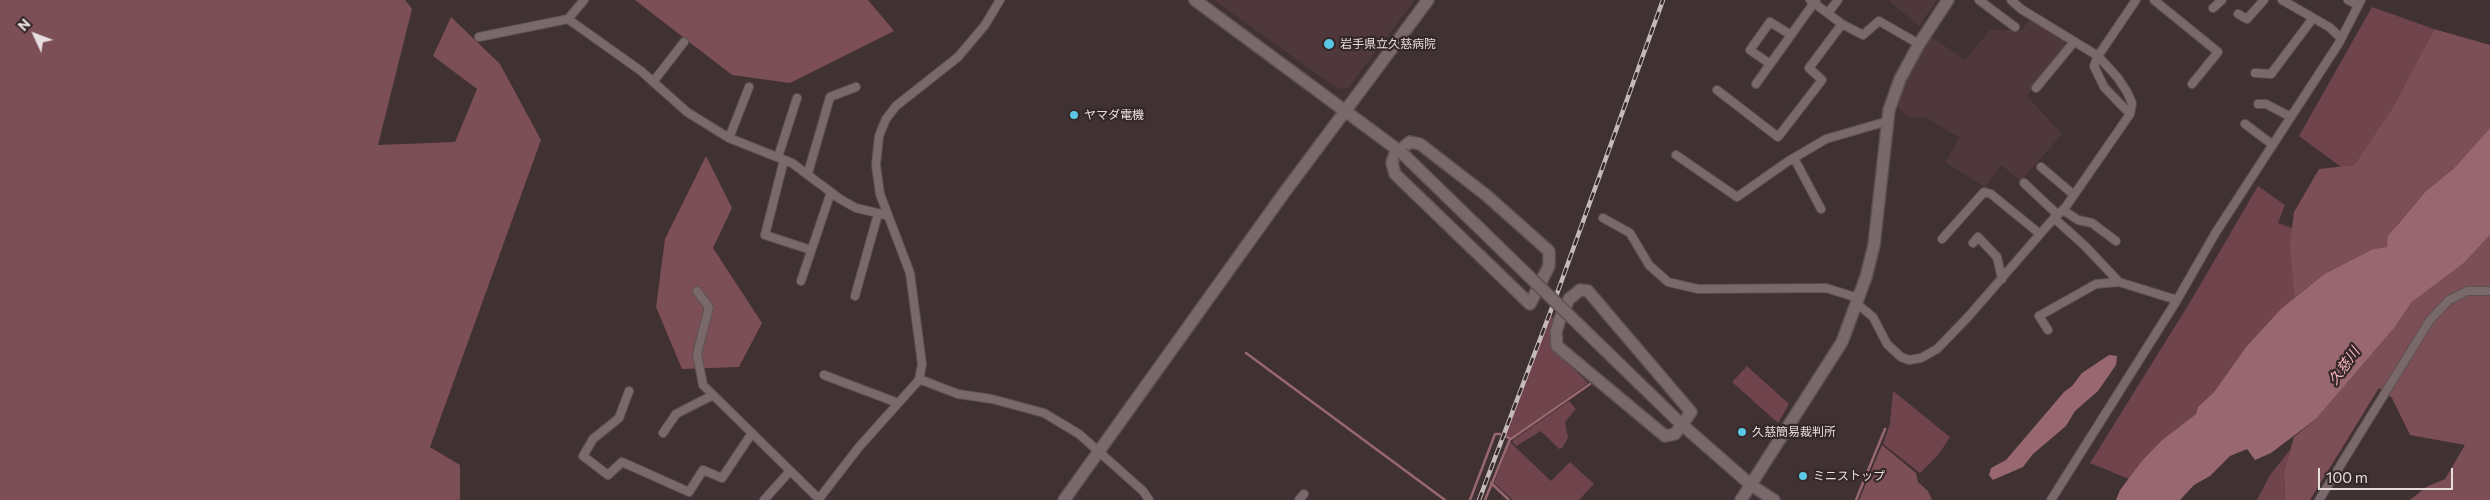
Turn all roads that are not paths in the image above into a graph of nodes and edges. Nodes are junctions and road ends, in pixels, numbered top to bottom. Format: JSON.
{"nodes":[{"id":1,"x":584,"y":0,"type":"edge"},
{"id":2,"x":1000,"y":0,"type":"edge"},
{"id":3,"x":1195,"y":0,"type":"edge"},
{"id":4,"x":1428,"y":0,"type":"edge"},
{"id":5,"x":1838,"y":0,"type":"edge"},
{"id":6,"x":1948,"y":0,"type":"edge"},
{"id":7,"x":1979,"y":0,"type":"edge"},
{"id":8,"x":2011,"y":0,"type":"edge"},
{"id":9,"x":2136,"y":0,"type":"edge"},
{"id":10,"x":2154,"y":0,"type":"edge"},
{"id":11,"x":2222,"y":0,"type":"edge"},
{"id":12,"x":2264,"y":0,"type":"edge"},
{"id":13,"x":2282,"y":0,"type":"edge"},
{"id":14,"x":2348,"y":0,"type":"edge"},
{"id":15,"x":1813,"y":1,"type":"edge"},
{"id":16,"x":2360,"y":2,"type":"edge"},
{"id":17,"x":2213,"y":8,"type":"dead end"},
{"id":18,"x":1828,"y":13,"type":"junction"},
{"id":19,"x":2238,"y":14,"type":"dead end"},
{"id":20,"x":2313,"y":18,"type":"junction"},
{"id":21,"x":568,"y":19,"type":"junction"},
{"id":22,"x":1842,"y":24,"type":"junction"},
{"id":23,"x":2015,"y":27,"type":"dead end"},
{"id":24,"x":1791,"y":35,"type":"junction"},
{"id":25,"x":479,"y":37,"type":"dead end"},
{"id":26,"x":2341,"y":38,"type":"junction"},
{"id":27,"x":684,"y":42,"type":"dead end"},
{"id":28,"x":2074,"y":42,"type":"junction"},
{"id":29,"x":1919,"y":44,"type":"junction"},
{"id":30,"x":2098,"y":56,"type":"junction"},
{"id":31,"x":1770,"y":64,"type":"junction"},
{"id":32,"x":2255,"y":73,"type":"dead end"},
{"id":33,"x":653,"y":82,"type":"junction"},
{"id":34,"x":1756,"y":84,"type":"dead end"},
{"id":35,"x":2192,"y":84,"type":"dead end"},
{"id":36,"x":749,"y":87,"type":"dead end"},
{"id":37,"x":856,"y":87,"type":"dead end"},
{"id":38,"x":2036,"y":88,"type":"dead end"},
{"id":39,"x":1717,"y":90,"type":"dead end"},
{"id":40,"x":797,"y":98,"type":"dead end"},
{"id":41,"x":2258,"y":104,"type":"dead end"},
{"id":42,"x":1345,"y":111,"type":"junction"},
{"id":43,"x":2130,"y":114,"type":"junction"},
{"id":44,"x":2291,"y":117,"type":"junction"},
{"id":45,"x":1888,"y":121,"type":"junction"},
{"id":46,"x":2245,"y":124,"type":"dead end"},
{"id":47,"x":729,"y":138,"type":"junction"},
{"id":48,"x":2273,"y":145,"type":"junction"},
{"id":49,"x":1400,"y":152,"type":"junction"},
{"id":50,"x":1676,"y":155,"type":"dead end"},
{"id":51,"x":781,"y":158,"type":"junction"},
{"id":52,"x":1794,"y":158,"type":"junction"},
{"id":53,"x":2041,"y":167,"type":"dead end"},
{"id":54,"x":808,"y":173,"type":"junction"},
{"id":55,"x":2024,"y":183,"type":"dead end"},
{"id":56,"x":831,"y":192,"type":"junction"},
{"id":57,"x":2074,"y":195,"type":"junction"},
{"id":58,"x":1821,"y":209,"type":"dead end"},
{"id":59,"x":2058,"y":214,"type":"junction"},
{"id":60,"x":882,"y":215,"type":"junction"},
{"id":61,"x":1603,"y":218,"type":"dead end"},
{"id":62,"x":2040,"y":234,"type":"junction"},
{"id":63,"x":1942,"y":239,"type":"dead end"},
{"id":64,"x":2116,"y":241,"type":"dead end"},
{"id":65,"x":1973,"y":242,"type":"dead end"},
{"id":66,"x":811,"y":250,"type":"junction"},
{"id":67,"x":2002,"y":279,"type":"junction"},
{"id":68,"x":801,"y":281,"type":"dead end"},
{"id":69,"x":2119,"y":282,"type":"junction"},
{"id":70,"x":697,"y":291,"type":"dead end"},
{"id":71,"x":2490,"y":291,"type":"edge"},
{"id":72,"x":855,"y":296,"type":"dead end"},
{"id":73,"x":1857,"y":300,"type":"junction"},
{"id":74,"x":2176,"y":300,"type":"junction"},
{"id":75,"x":2048,"y":330,"type":"dead end"},
{"id":76,"x":824,"y":375,"type":"dead end"},
{"id":77,"x":919,"y":379,"type":"junction"},
{"id":78,"x":629,"y":391,"type":"dead end"},
{"id":79,"x":713,"y":395,"type":"junction"},
{"id":80,"x":898,"y":403,"type":"junction"},
{"id":81,"x":1680,"y":423,"type":"junction"},
{"id":82,"x":752,"y":433,"type":"junction"},
{"id":83,"x":663,"y":434,"type":"dead end"},
{"id":84,"x":1098,"y":453,"type":"junction"},
{"id":85,"x":790,"y":471,"type":"junction"},
{"id":86,"x":1751,"y":485,"type":"junction"},
{"id":87,"x":764,"y":500,"type":"edge"},
{"id":88,"x":819,"y":500,"type":"edge"},
{"id":89,"x":1064,"y":500,"type":"edge"},
{"id":90,"x":1149,"y":500,"type":"edge"},
{"id":91,"x":1741,"y":500,"type":"edge"},
{"id":92,"x":1774,"y":500,"type":"edge"},
{"id":93,"x":2051,"y":500,"type":"edge"},
{"id":94,"x":2319,"y":500,"type":"edge"}],
"edges":[{"from":1,"to":21,"type":"street"},
{"from":2,"to":60,"type":"street"},
{"from":3,"to":42,"type":"street"},
{"from":4,"to":42,"type":"street"},
{"from":5,"to":18,"type":"street"},
{"from":6,"to":29,"type":"street"},
{"from":7,"to":23,"type":"street"},
{"from":8,"to":28,"type":"street"},
{"from":9,"to":30,"type":"street"},
{"from":10,"to":35,"type":"street"},
{"from":11,"to":17,"type":"street"},
{"from":12,"to":19,"type":"street"},
{"from":13,"to":20,"type":"street"},
{"from":14,"to":16,"type":"street"},
{"from":15,"to":18,"type":"street"},
{"from":15,"to":24,"type":"street"},
{"from":16,"to":26,"type":"street"},
{"from":18,"to":22,"type":"street"},
{"from":20,"to":26,"type":"street"},
{"from":20,"to":32,"type":"street"},
{"from":21,"to":25,"type":"street"},
{"from":21,"to":33,"type":"street"},
{"from":22,"to":29,"type":"street"},
{"from":22,"to":39,"type":"street"},
{"from":24,"to":31,"type":"street"},
{"from":24,"to":31,"type":"street"},
{"from":26,"to":44,"type":"street"},
{"from":27,"to":33,"type":"street"},
{"from":28,"to":30,"type":"street"},
{"from":28,"to":38,"type":"street"},
{"from":29,"to":45,"type":"street"},
{"from":30,"to":43,"type":"street"},
{"from":30,"to":43,"type":"street"},
{"from":31,"to":34,"type":"street"},
{"from":33,"to":47,"type":"street"},
{"from":36,"to":47,"type":"street"},
{"from":37,"to":54,"type":"street"},
{"from":40,"to":51,"type":"street"},
{"from":41,"to":44,"type":"street"},
{"from":42,"to":49,"type":"street"},
{"from":42,"to":84,"type":"street"},
{"from":43,"to":57,"type":"street"},
{"from":44,"to":48,"type":"street"},
{"from":45,"to":52,"type":"street"},
{"from":45,"to":73,"type":"street"},
{"from":46,"to":48,"type":"street"},
{"from":47,"to":51,"type":"street"},
{"from":48,"to":74,"type":"street"},
{"from":49,"to":49,"type":"street"},
{"from":49,"to":81,"type":"street","bridge":true},
{"from":50,"to":52,"type":"street"},
{"from":51,"to":54,"type":"street"},
{"from":51,"to":66,"type":"street"},
{"from":52,"to":58,"type":"street"},
{"from":53,"to":57,"type":"street"},
{"from":54,"to":56,"type":"street"},
{"from":55,"to":59,"type":"street"},
{"from":56,"to":60,"type":"street"},
{"from":56,"to":66,"type":"street"},
{"from":57,"to":59,"type":"street"},
{"from":59,"to":62,"type":"street"},
{"from":59,"to":64,"type":"street"},
{"from":59,"to":69,"type":"street"},
{"from":60,"to":72,"type":"street"},
{"from":60,"to":77,"type":"street"},
{"from":61,"to":73,"type":"street"},
{"from":62,"to":63,"type":"street"},
{"from":62,"to":67,"type":"street"},
{"from":65,"to":67,"type":"street"},
{"from":66,"to":68,"type":"street"},
{"from":67,"to":73,"type":"street"},
{"from":69,"to":74,"type":"street"},
{"from":69,"to":75,"type":"street"},
{"from":70,"to":79,"type":"street"},
{"from":71,"to":94,"type":"street"},
{"from":73,"to":86,"type":"street"},
{"from":74,"to":93,"type":"street"},
{"from":76,"to":80,"type":"street"},
{"from":77,"to":80,"type":"street"},
{"from":77,"to":84,"type":"street"},
{"from":78,"to":82,"type":"street"},
{"from":79,"to":82,"type":"street"},
{"from":79,"to":83,"type":"street"},
{"from":80,"to":88,"type":"street"},
{"from":81,"to":81,"type":"street"},
{"from":81,"to":86,"type":"street"},
{"from":82,"to":85,"type":"street"},
{"from":84,"to":89,"type":"street"},
{"from":84,"to":90,"type":"street"},
{"from":85,"to":87,"type":"street"},
{"from":85,"to":88,"type":"street"},
{"from":86,"to":91,"type":"street"},
{"from":86,"to":92,"type":"street"}]}
